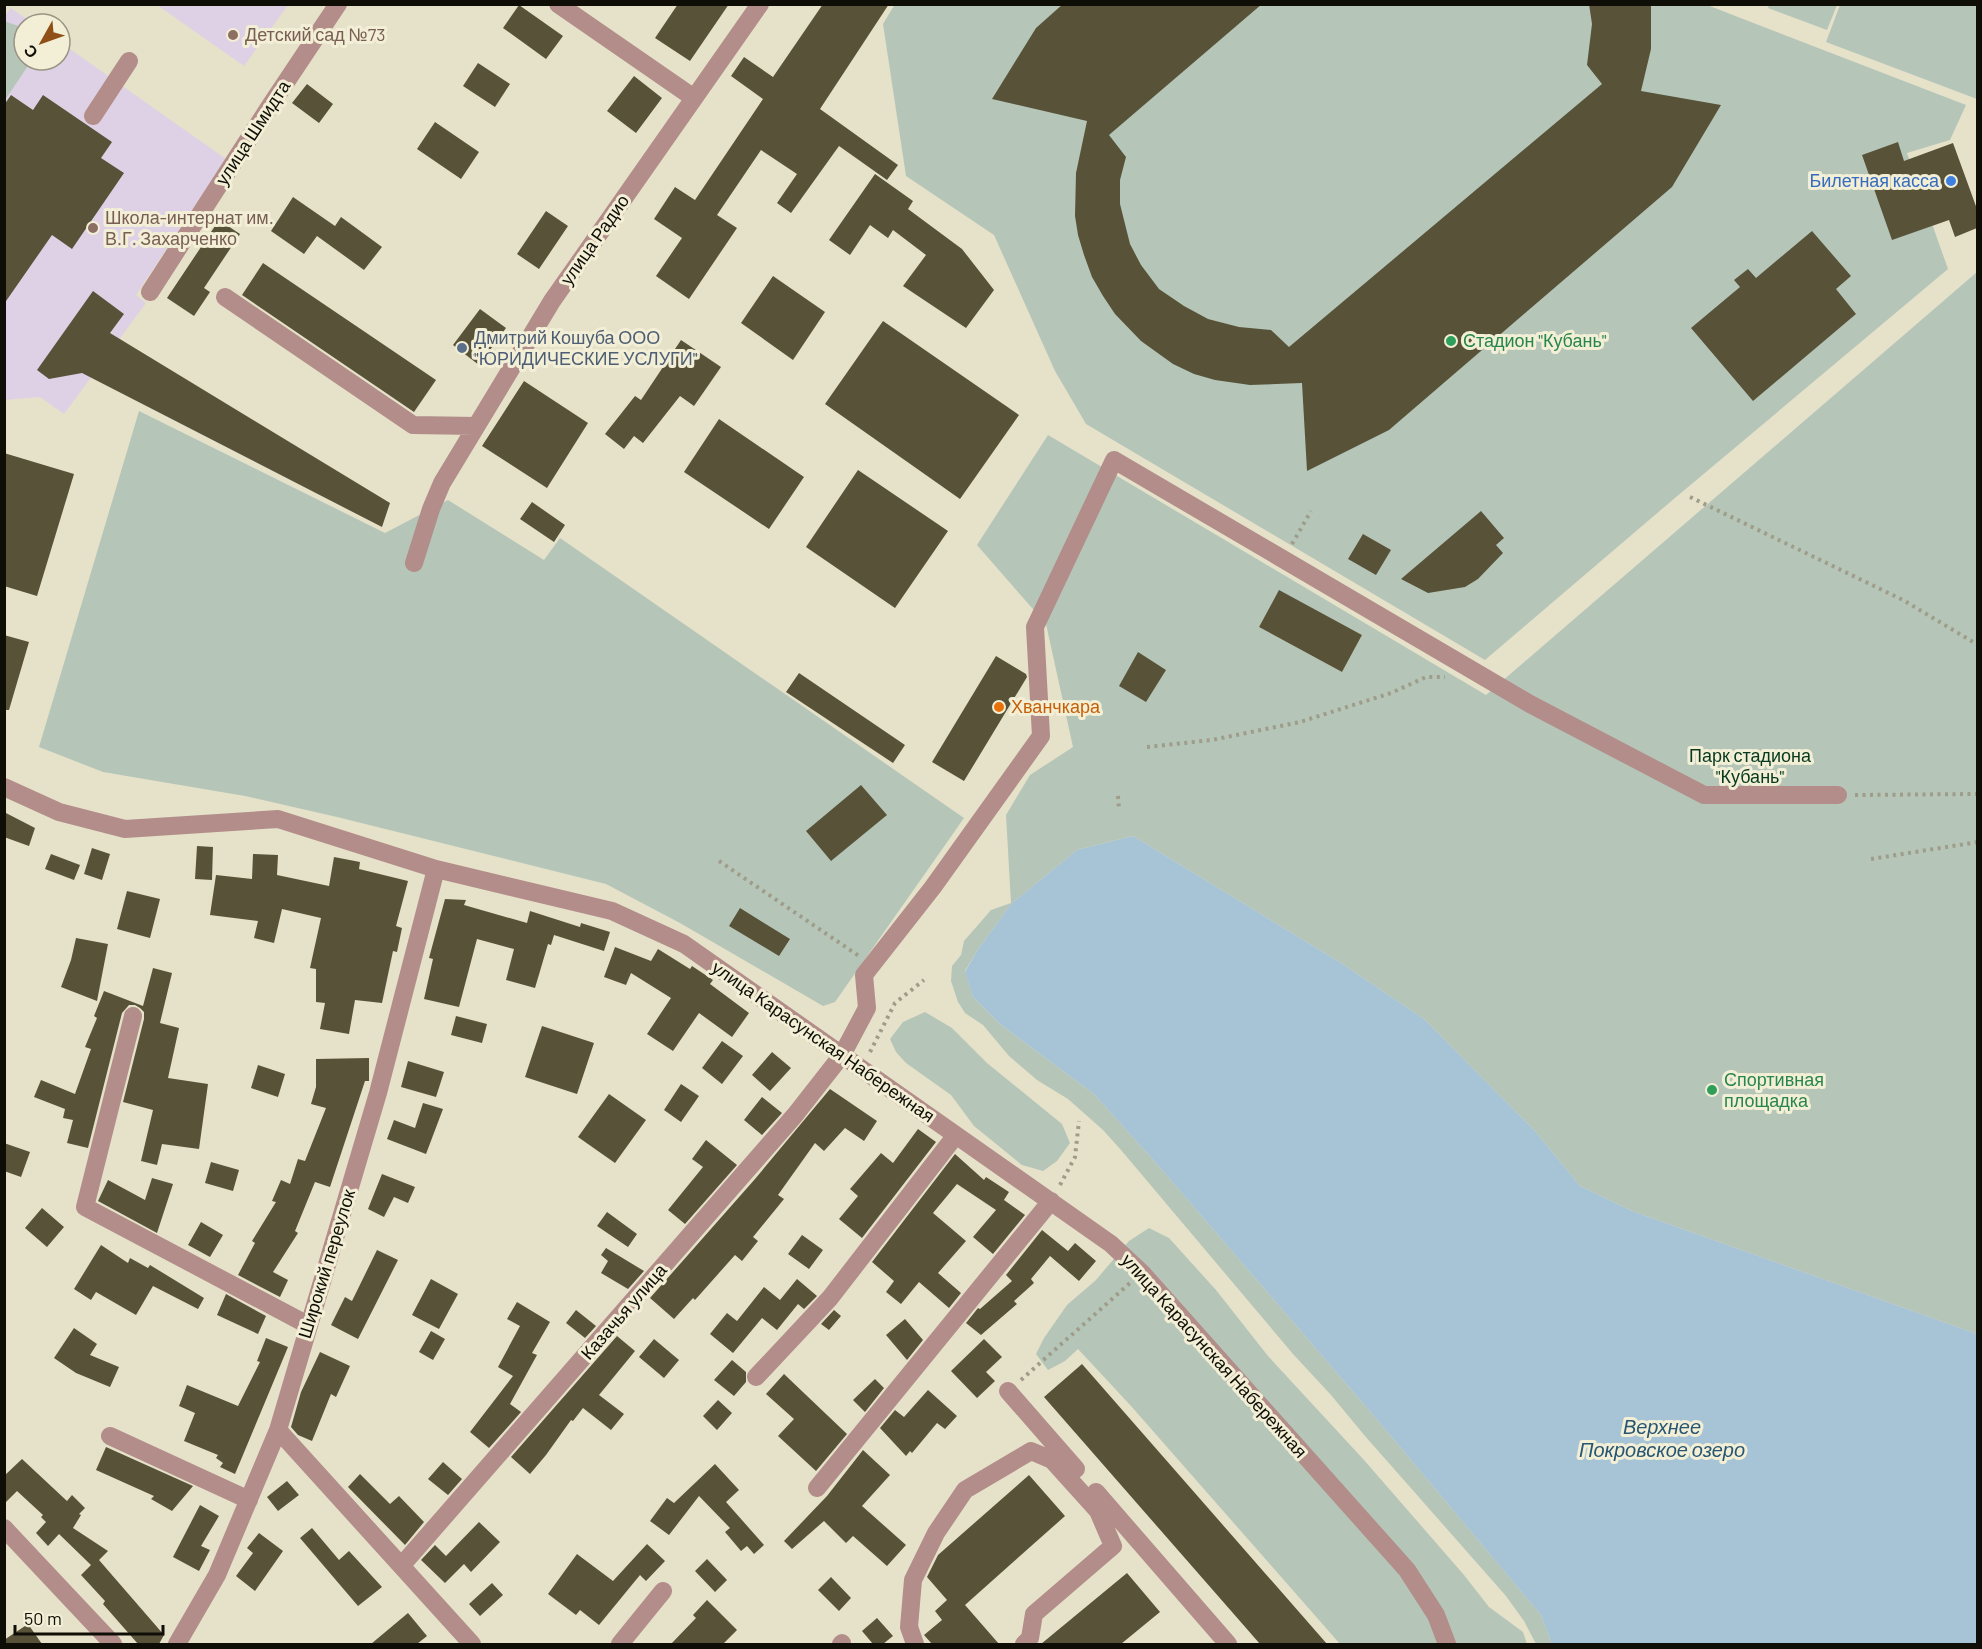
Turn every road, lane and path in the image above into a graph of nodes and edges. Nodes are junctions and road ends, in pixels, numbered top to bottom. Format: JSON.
{"nodes":[{"id":1,"x":338,"y":4,"type":"edge"},
{"id":2,"x":558,"y":4,"type":"edge"},
{"id":3,"x":760,"y":4,"type":"edge"},
{"id":4,"x":129,"y":61,"type":"dead end"},
{"id":5,"x":694,"y":98,"type":"junction"},
{"id":6,"x":93,"y":116,"type":"dead end"},
{"id":7,"x":150,"y":292,"type":"dead end"},
{"id":8,"x":225,"y":297,"type":"dead end"},
{"id":9,"x":476,"y":426,"type":"junction"},
{"id":10,"x":1690,"y":497,"type":"dead end"},
{"id":11,"x":1311,"y":511,"type":"dead end"},
{"id":12,"x":1283,"y":560,"type":"junction"},
{"id":13,"x":414,"y":563,"type":"dead end"},
{"id":14,"x":1977,"y":645,"type":"edge"},
{"id":15,"x":1448,"y":676,"type":"dead end"},
{"id":16,"x":1147,"y":747,"type":"dead end"},
{"id":17,"x":4,"y":787,"type":"edge"},
{"id":18,"x":1977,"y":794,"type":"edge"},
{"id":19,"x":1838,"y":795,"type":"joint"},
{"id":20,"x":1118,"y":796,"type":"dead end"},
{"id":21,"x":1119,"y":809,"type":"dead end"},
{"id":22,"x":1977,"y":842,"type":"edge"},
{"id":23,"x":1871,"y":859,"type":"dead end"},
{"id":24,"x":719,"y":861,"type":"dead end"},
{"id":25,"x":436,"y":869,"type":"junction"},
{"id":26,"x":872,"y":965,"type":"junction"},
{"id":27,"x":924,"y":980,"type":"dead end"},
{"id":28,"x":133,"y":1017,"type":"dead end"},
{"id":29,"x":842,"y":1055,"type":"junction"},
{"id":30,"x":861,"y":1068,"type":"junction"},
{"id":31,"x":1078,"y":1121,"type":"dead end"},
{"id":32,"x":956,"y":1135,"type":"junction"},
{"id":33,"x":1051,"y":1201,"type":"junction"},
{"id":34,"x":1142,"y":1273,"type":"junction"},
{"id":35,"x":308,"y":1324,"type":"junction"},
{"id":36,"x":756,"y":1377,"type":"dead end"},
{"id":37,"x":1008,"y":1391,"type":"joint"},
{"id":38,"x":278,"y":1430,"type":"junction"},
{"id":39,"x":110,"y":1436,"type":"dead end"},
{"id":40,"x":818,"y":1488,"type":"dead end"},
{"id":41,"x":249,"y":1500,"type":"junction"},
{"id":42,"x":4,"y":1528,"type":"edge"},
{"id":43,"x":402,"y":1565,"type":"junction"},
{"id":44,"x":663,"y":1591,"type":"dead end"},
{"id":45,"x":113,"y":1644,"type":"edge"},
{"id":46,"x":177,"y":1644,"type":"edge"},
{"id":47,"x":472,"y":1644,"type":"edge"},
{"id":48,"x":620,"y":1644,"type":"edge"},
{"id":49,"x":915,"y":1644,"type":"edge"},
{"id":50,"x":1024,"y":1644,"type":"edge"},
{"id":51,"x":1228,"y":1644,"type":"edge"},
{"id":52,"x":1447,"y":1644,"type":"edge"}],
"edges":[{"from":1,"to":7,"type":"street","name":"улица Шмидта"},
{"from":2,"to":5,"type":"street"},
{"from":3,"to":5,"type":"street","name":"улица Радио"},
{"from":4,"to":6,"type":"street"},
{"from":5,"to":9,"type":"street","name":"улица Радио"},
{"from":8,"to":9,"type":"street"},
{"from":9,"to":13,"type":"street","name":"улица Радио"},
{"from":10,"to":14,"type":"path"},
{"from":11,"to":12,"type":"path"},
{"from":12,"to":19,"type":"street"},
{"from":12,"to":26,"type":"street"},
{"from":15,"to":16,"type":"path"},
{"from":17,"to":25,"type":"street","name":"улица Карасунская Набережная"},
{"from":18,"to":19,"type":"path"},
{"from":20,"to":21,"type":"path"},
{"from":22,"to":23,"type":"path"},
{"from":24,"to":26,"type":"path"},
{"from":25,"to":29,"type":"street","name":"улица Карасунская Набережная"},
{"from":25,"to":35,"type":"street","name":"Широкий переулок"},
{"from":26,"to":29,"type":"street","name":"Казачья улица"},
{"from":27,"to":30,"type":"path"},
{"from":28,"to":35,"type":"street"},
{"from":29,"to":30,"type":"street","name":"улица Карасунская Набережная"},
{"from":29,"to":43,"type":"street","name":"Казачья улица"},
{"from":30,"to":32,"type":"street","name":"улица Карасунская Набережная"},
{"from":31,"to":33,"type":"path"},
{"from":32,"to":33,"type":"street","name":"улица Карасунская Набережная"},
{"from":32,"to":36,"type":"street"},
{"from":33,"to":34,"type":"street","name":"улица Карасунская Набережная"},
{"from":33,"to":40,"type":"street"},
{"from":34,"to":37,"type":"path"},
{"from":34,"to":52,"type":"street","name":"улица Карасунская Набережная"},
{"from":35,"to":38,"type":"street","name":"Широкий переулок"},
{"from":37,"to":51,"type":"street"},
{"from":38,"to":41,"type":"street","name":"Широкий переулок"},
{"from":38,"to":43,"type":"street"},
{"from":39,"to":41,"type":"street"},
{"from":41,"to":46,"type":"street","name":"Широкий переулок"},
{"from":42,"to":45,"type":"street"},
{"from":43,"to":47,"type":"street"},
{"from":44,"to":48,"type":"street"},
{"from":49,"to":50,"type":"street"}]}
